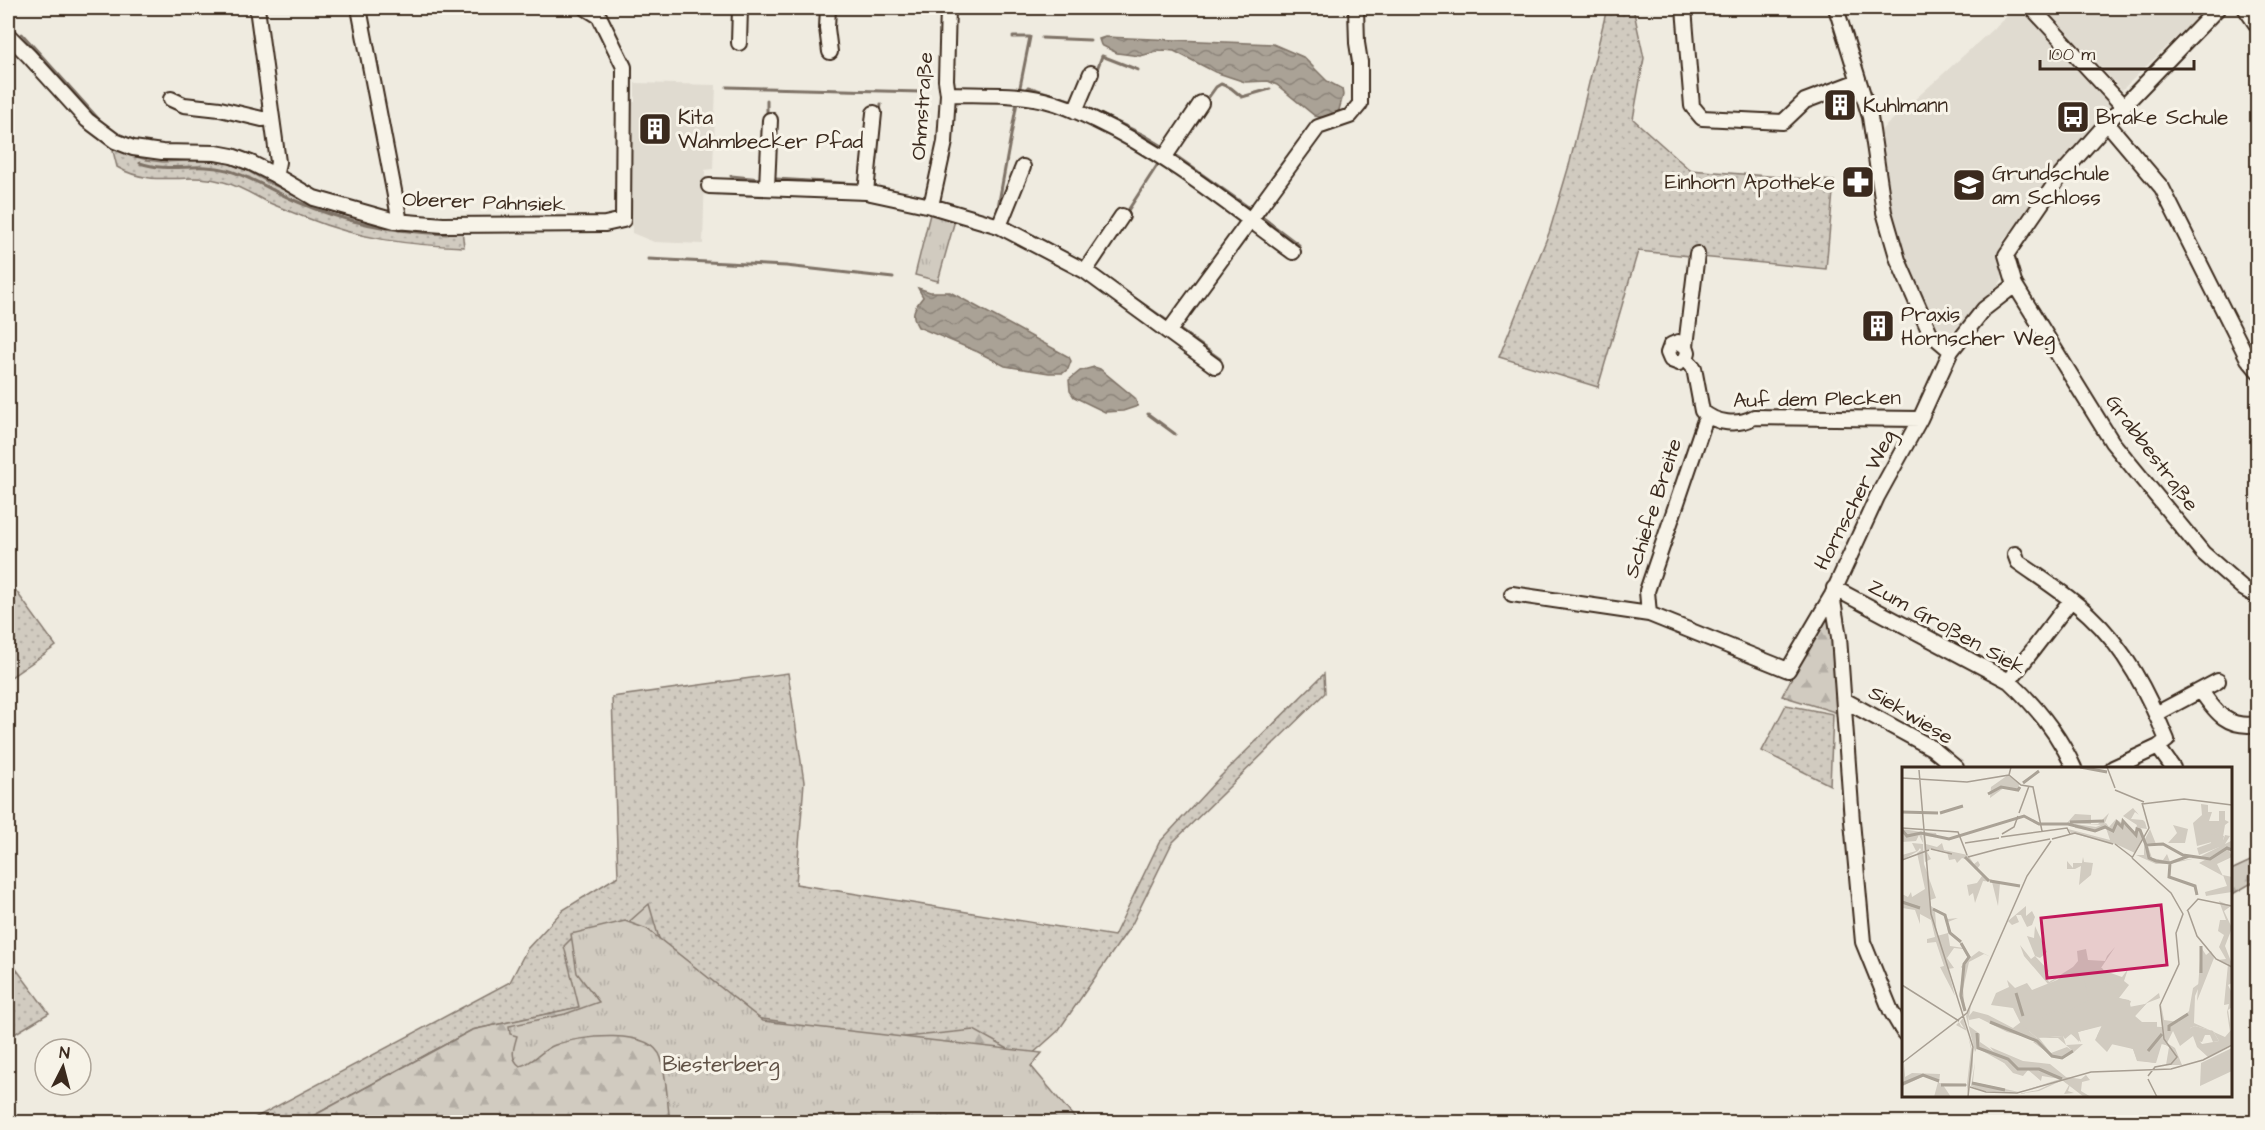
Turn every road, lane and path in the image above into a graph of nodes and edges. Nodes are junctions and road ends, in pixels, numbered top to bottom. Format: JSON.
{"nodes":[{"id":1,"x":257,"y":8,"type":"edge"},
{"id":2,"x":359,"y":8,"type":"edge"},
{"id":3,"x":586,"y":8,"type":"edge"},
{"id":4,"x":740,"y":8,"type":"edge"},
{"id":5,"x":828,"y":8,"type":"edge"},
{"id":6,"x":948,"y":8,"type":"edge"},
{"id":7,"x":1356,"y":8,"type":"edge"},
{"id":8,"x":1684,"y":8,"type":"edge"},
{"id":9,"x":1836,"y":8,"type":"edge"},
{"id":10,"x":2032,"y":8,"type":"edge"},
{"id":11,"x":2218,"y":8,"type":"edge"},
{"id":12,"x":2245,"y":8,"type":"edge"},
{"id":13,"x":2258,"y":27,"type":"edge"},
{"id":14,"x":8,"y":35,"type":"edge"},
{"id":15,"x":739,"y":43,"type":"dead end"},
{"id":16,"x":830,"y":52,"type":"dead end"},
{"id":17,"x":1091,"y":73,"type":"dead end"},
{"id":18,"x":1858,"y":81,"type":"junction"},
{"id":19,"x":948,"y":94,"type":"junction"},
{"id":20,"x":171,"y":99,"type":"dead end"},
{"id":21,"x":1201,"y":103,"type":"dead end"},
{"id":22,"x":2123,"y":106,"type":"junction"},
{"id":23,"x":1075,"y":111,"type":"junction"},
{"id":24,"x":874,"y":112,"type":"dead end"},
{"id":25,"x":272,"y":118,"type":"junction"},
{"id":26,"x":770,"y":120,"type":"dead end"},
{"id":27,"x":2107,"y":123,"type":"junction"},
{"id":28,"x":1164,"y":158,"type":"junction"},
{"id":29,"x":1023,"y":167,"type":"dead end"},
{"id":30,"x":273,"y":174,"type":"junction"},
{"id":31,"x":709,"y":186,"type":"dead end"},
{"id":32,"x":767,"y":187,"type":"junction"},
{"id":33,"x":866,"y":192,"type":"junction"},
{"id":34,"x":931,"y":206,"type":"junction"},
{"id":35,"x":1122,"y":216,"type":"dead end"},
{"id":36,"x":1249,"y":220,"type":"junction"},
{"id":37,"x":400,"y":222,"type":"junction"},
{"id":38,"x":999,"y":226,"type":"junction"},
{"id":39,"x":1293,"y":252,"type":"dead end"},
{"id":40,"x":1697,"y":254,"type":"dead end"},
{"id":41,"x":1085,"y":271,"type":"junction"},
{"id":42,"x":2015,"y":285,"type":"junction"},
{"id":43,"x":1169,"y":331,"type":"junction"},
{"id":44,"x":1951,"y":351,"type":"junction"},
{"id":45,"x":1215,"y":366,"type":"dead end"},
{"id":46,"x":2258,"y":371,"type":"edge"},
{"id":47,"x":1708,"y":417,"type":"junction"},
{"id":48,"x":1920,"y":419,"type":"junction"},
{"id":49,"x":2015,"y":554,"type":"dead end"},
{"id":50,"x":1833,"y":591,"type":"junction"},
{"id":51,"x":1512,"y":594,"type":"dead end"},
{"id":52,"x":2258,"y":597,"type":"edge"},
{"id":53,"x":2071,"y":600,"type":"junction"},
{"id":54,"x":1649,"y":614,"type":"junction"},
{"id":55,"x":2009,"y":681,"type":"junction"},
{"id":56,"x":2218,"y":681,"type":"dead end"},
{"id":57,"x":2201,"y":691,"type":"junction"},
{"id":58,"x":1844,"y":700,"type":"junction"},
{"id":59,"x":2156,"y":714,"type":"junction"},
{"id":60,"x":2258,"y":724,"type":"edge"},
{"id":61,"x":2163,"y":743,"type":"junction"},
{"id":62,"x":1955,"y":767,"type":"edge"},
{"id":63,"x":2073,"y":767,"type":"edge"},
{"id":64,"x":2115,"y":767,"type":"edge"},
{"id":65,"x":2173,"y":767,"type":"edge"},
{"id":66,"x":1902,"y":1030,"type":"edge"}],
"edges":[{"from":1,"to":25,"type":"street"},
{"from":2,"to":37,"type":"street"},
{"from":3,"to":37,"type":"street","name":"Oberer Pahnsiek"},
{"from":4,"to":15,"type":"street"},
{"from":5,"to":16,"type":"street"},
{"from":6,"to":19,"type":"street","name":"Ohmstraße"},
{"from":7,"to":36,"type":"street"},
{"from":8,"to":18,"type":"street"},
{"from":9,"to":18,"type":"street"},
{"from":10,"to":22,"type":"street"},
{"from":11,"to":22,"type":"street"},
{"from":12,"to":13,"type":"street"},
{"from":14,"to":30,"type":"street","name":"Oberer Pahnsiek"},
{"from":17,"to":23,"type":"street"},
{"from":18,"to":44,"type":"street"},
{"from":19,"to":23,"type":"street"},
{"from":19,"to":34,"type":"street","name":"Ohmstraße"},
{"from":20,"to":25,"type":"street"},
{"from":21,"to":28,"type":"street"},
{"from":22,"to":27,"type":"street"},
{"from":23,"to":28,"type":"street"},
{"from":24,"to":33,"type":"street"},
{"from":25,"to":30,"type":"street"},
{"from":26,"to":32,"type":"street"},
{"from":27,"to":42,"type":"street","name":"Grabbestraße"},
{"from":27,"to":46,"type":"street"},
{"from":28,"to":36,"type":"street"},
{"from":29,"to":38,"type":"street"},
{"from":30,"to":37,"type":"street","name":"Oberer Pahnsiek"},
{"from":31,"to":32,"type":"street"},
{"from":32,"to":33,"type":"street"},
{"from":33,"to":34,"type":"street"},
{"from":34,"to":38,"type":"street"},
{"from":35,"to":41,"type":"street"},
{"from":36,"to":39,"type":"street"},
{"from":36,"to":43,"type":"street"},
{"from":38,"to":41,"type":"street"},
{"from":40,"to":47,"type":"street","name":"Auf dem Plecken"},
{"from":41,"to":43,"type":"street"},
{"from":42,"to":44,"type":"street","name":"Hornscher Weg"},
{"from":42,"to":52,"type":"street","name":"Grabbestraße"},
{"from":43,"to":45,"type":"street"},
{"from":44,"to":48,"type":"street","name":"Hornscher Weg"},
{"from":47,"to":48,"type":"street","name":"Auf dem Plecken"},
{"from":47,"to":54,"type":"street","name":"Schiefe Breite"},
{"from":48,"to":50,"type":"street","name":"Hornscher Weg"},
{"from":49,"to":53,"type":"street"},
{"from":50,"to":54,"type":"street"},
{"from":50,"to":55,"type":"street","name":"Zum Großen Siek"},
{"from":50,"to":58,"type":"street","name":"Hornscher Weg"},
{"from":51,"to":54,"type":"street"},
{"from":53,"to":55,"type":"street"},
{"from":53,"to":59,"type":"street"},
{"from":55,"to":63,"type":"street","name":"Zum Großen Siek"},
{"from":56,"to":57,"type":"street"},
{"from":57,"to":59,"type":"street"},
{"from":57,"to":60,"type":"street"},
{"from":58,"to":62,"type":"street","name":"Siekwiese"},
{"from":58,"to":66,"type":"street","name":"Hornscher Weg"},
{"from":59,"to":61,"type":"street"},
{"from":61,"to":64,"type":"street"},
{"from":61,"to":65,"type":"street"}]}
